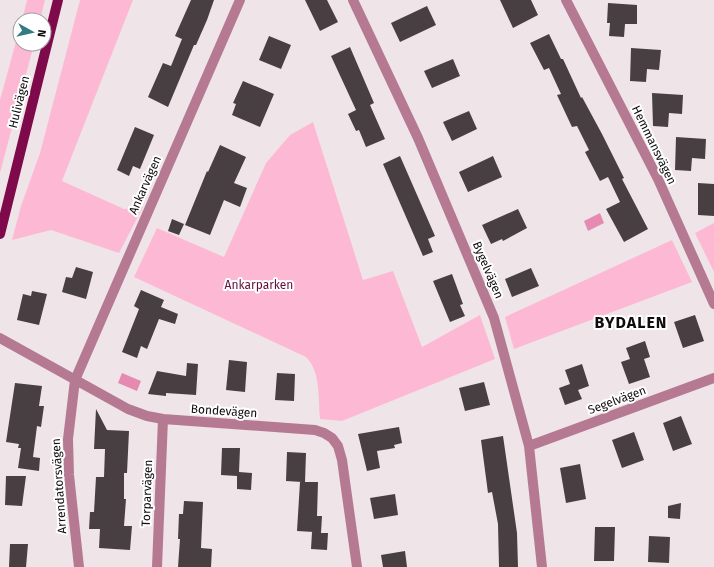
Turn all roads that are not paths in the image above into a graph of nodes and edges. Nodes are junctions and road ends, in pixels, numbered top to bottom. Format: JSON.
{"nodes":[{"id":1,"x":58,"y":0,"type":"edge"},
{"id":2,"x":240,"y":0,"type":"edge"},
{"id":3,"x":354,"y":0,"type":"edge"},
{"id":4,"x":566,"y":0,"type":"edge"},
{"id":5,"x":0,"y":234,"type":"edge"},
{"id":6,"x":714,"y":304,"type":"edge"},
{"id":7,"x":0,"y":338,"type":"edge"},
{"id":8,"x":714,"y":378,"type":"edge"},
{"id":9,"x":75,"y":380,"type":"junction"},
{"id":10,"x":163,"y":419,"type":"junction"},
{"id":11,"x":529,"y":446,"type":"junction"},
{"id":12,"x":79,"y":567,"type":"edge"},
{"id":13,"x":157,"y":567,"type":"edge"},
{"id":14,"x":357,"y":567,"type":"edge"},
{"id":15,"x":542,"y":567,"type":"edge"}],
"edges":[{"from":1,"to":5,"type":"main road","name":"Hulivägen"},
{"from":2,"to":9,"type":"street","name":"Ankarvägen"},
{"from":3,"to":11,"type":"street","name":"Bygelvägen"},
{"from":4,"to":6,"type":"street","name":"Hemmansvägen"},
{"from":7,"to":9,"type":"street","name":"Bondevägen"},
{"from":8,"to":11,"type":"street","name":"Segelvägen"},
{"from":9,"to":10,"type":"street","name":"Bondevägen"},
{"from":9,"to":12,"type":"street","name":"Arrendatorsvägen"},
{"from":10,"to":13,"type":"street","name":"Torparvägen"},
{"from":10,"to":14,"type":"street","name":"Bondevägen"},
{"from":11,"to":15,"type":"street","name":"Bygelvägen"}]}
